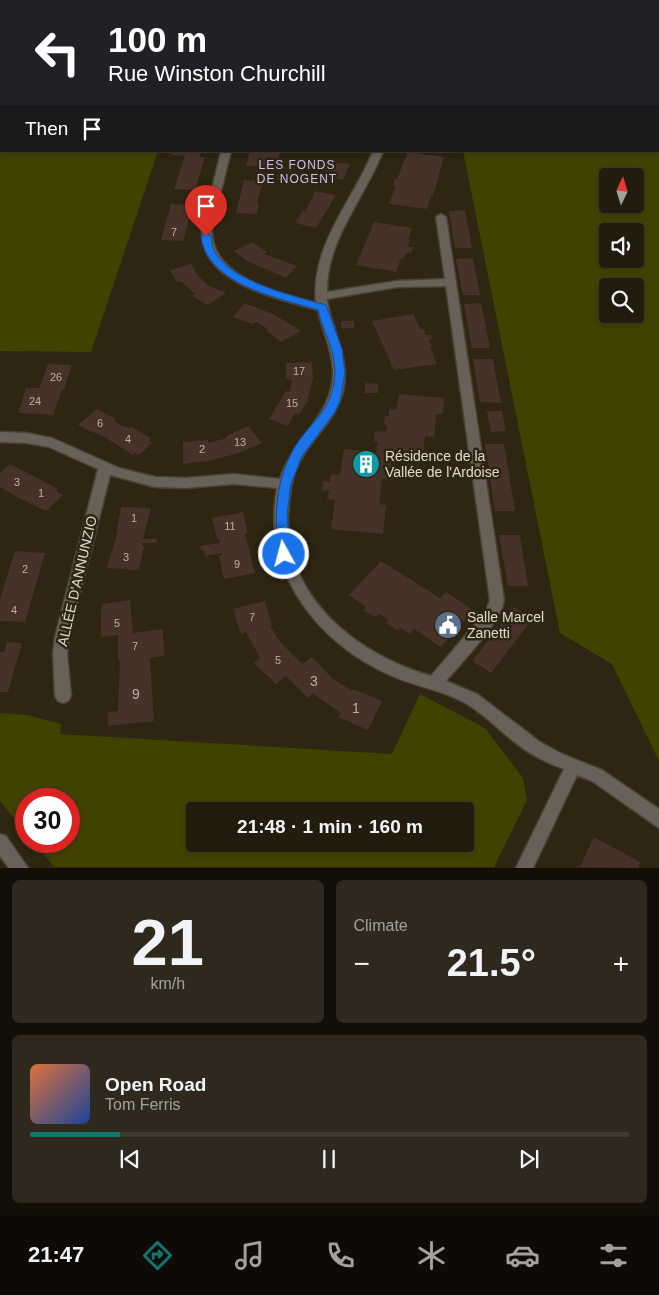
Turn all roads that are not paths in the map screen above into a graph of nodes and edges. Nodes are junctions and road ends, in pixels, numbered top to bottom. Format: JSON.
{"nodes":[{"id":1,"x":226,"y":152,"type":"edge"},
{"id":2,"x":378,"y":152,"type":"edge"},
{"id":3,"x":441,"y":217,"type":"dead end"},
{"id":4,"x":451,"y":282,"type":"junction"},
{"id":5,"x":322,"y":302,"type":"junction"},
{"id":6,"x":0,"y":437,"type":"edge"},
{"id":7,"x":105,"y":467,"type":"junction"},
{"id":8,"x":285,"y":484,"type":"junction"},
{"id":9,"x":434,"y":684,"type":"junction"},
{"id":10,"x":63,"y":696,"type":"dead end"},
{"id":11,"x":573,"y":767,"type":"junction"},
{"id":12,"x":659,"y":820,"type":"edge"},
{"id":13,"x":0,"y":842,"type":"edge"},
{"id":14,"x":20,"y":868,"type":"edge"},
{"id":15,"x":524,"y":868,"type":"edge"}],
"edges":[{"from":1,"to":5,"type":"street"},
{"from":2,"to":5,"type":"street"},
{"from":3,"to":4,"type":"street"},
{"from":4,"to":5,"type":"street"},
{"from":4,"to":9,"type":"street"},
{"from":5,"to":8,"type":"street"},
{"from":6,"to":7,"type":"street"},
{"from":7,"to":8,"type":"street"},
{"from":7,"to":10,"type":"street","name":"ALLÉE D'ANNUNZIO"},
{"from":8,"to":9,"type":"street"},
{"from":9,"to":11,"type":"street"},
{"from":11,"to":12,"type":"street"},
{"from":11,"to":15,"type":"street"},
{"from":13,"to":14,"type":"street"}]}
